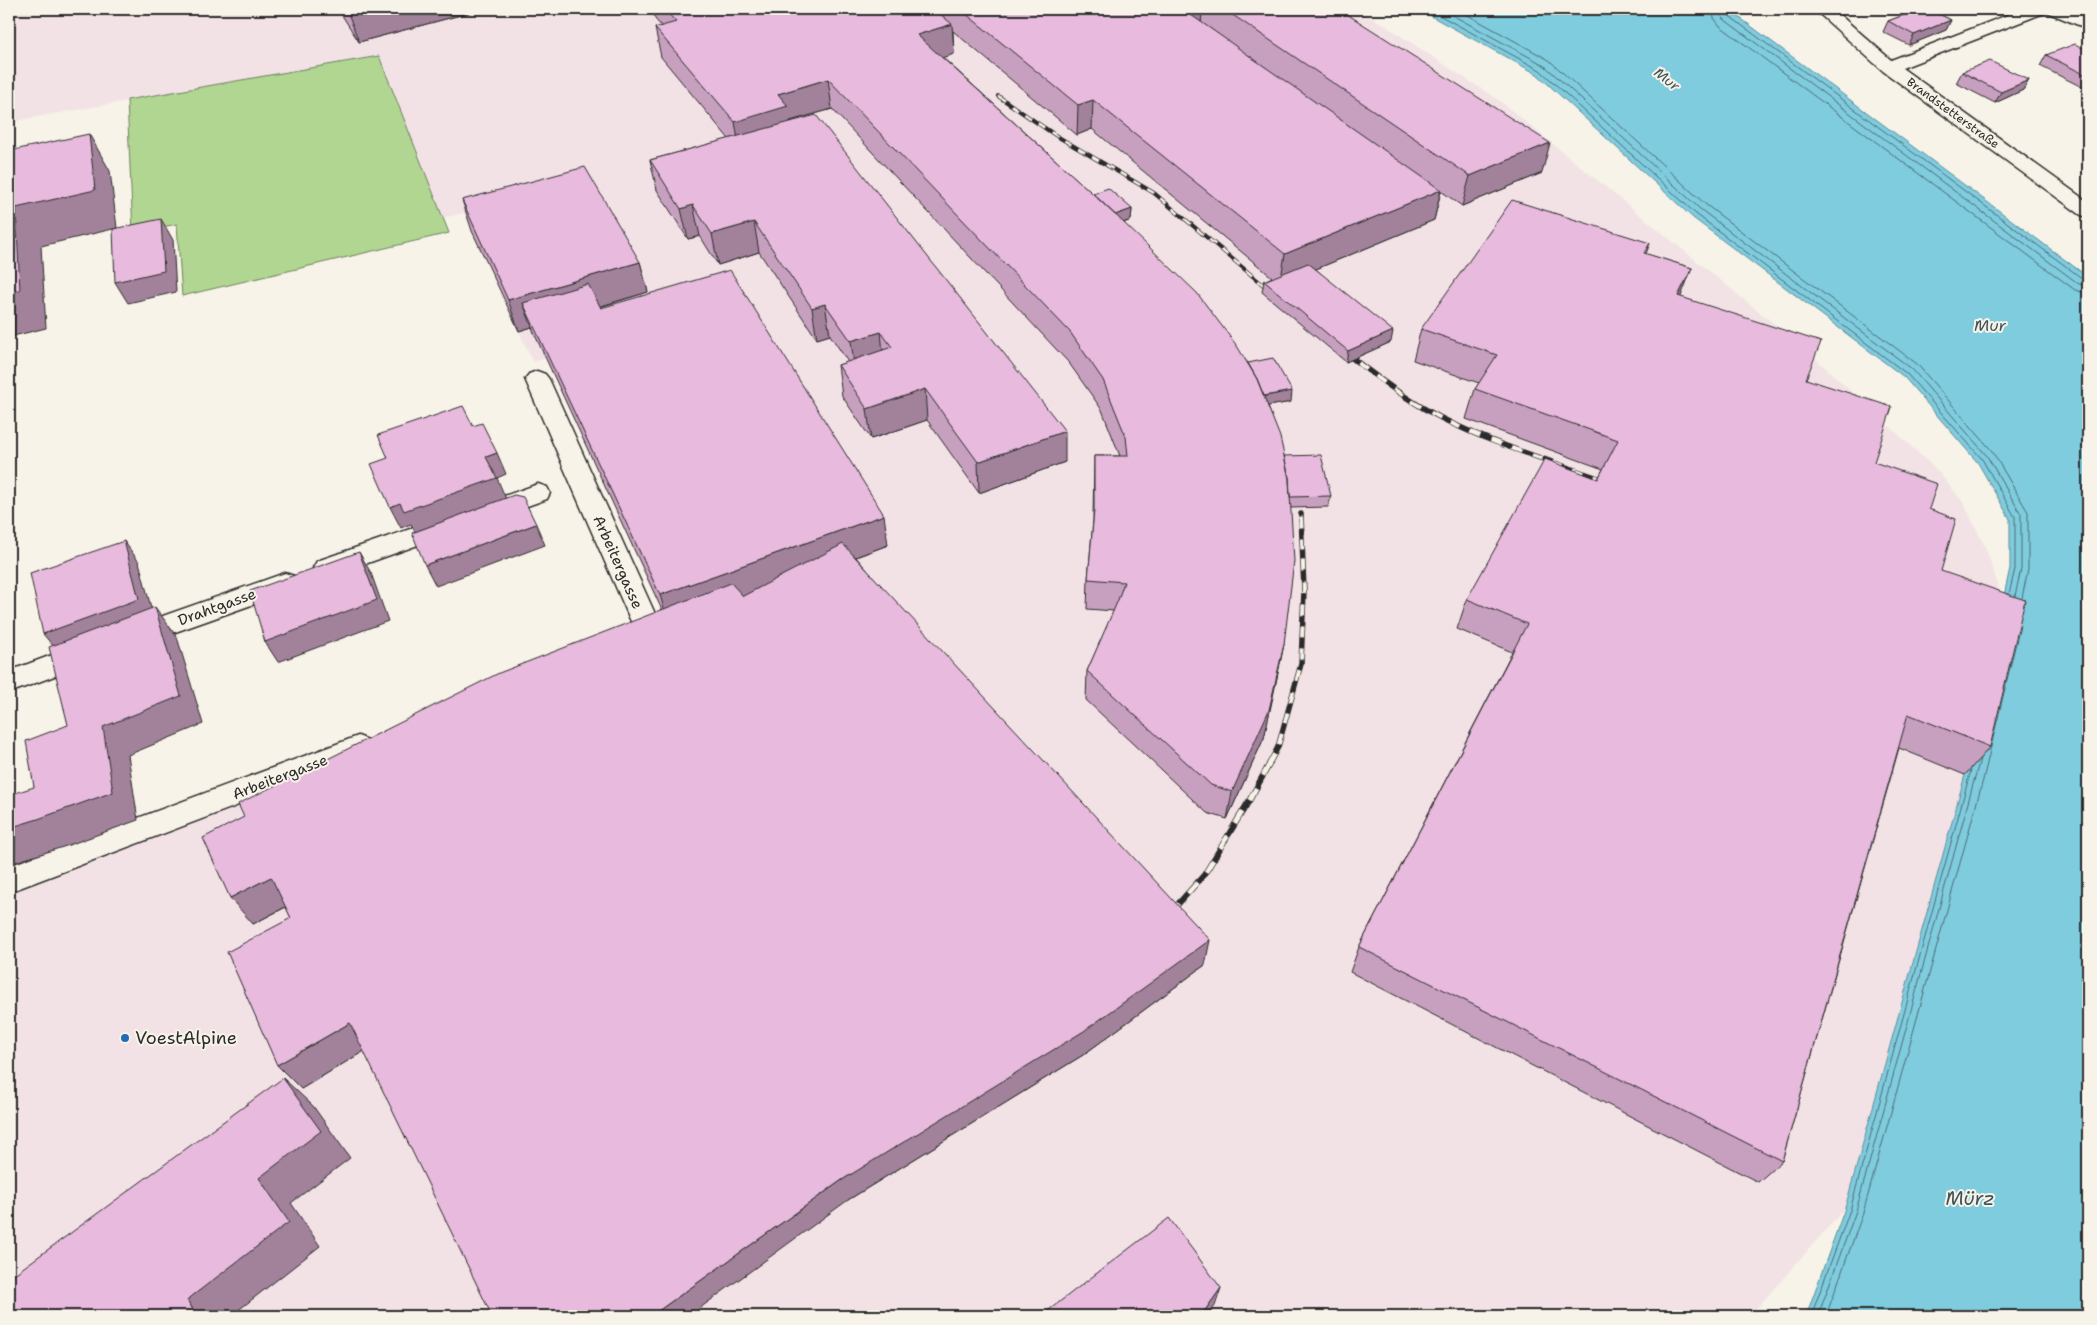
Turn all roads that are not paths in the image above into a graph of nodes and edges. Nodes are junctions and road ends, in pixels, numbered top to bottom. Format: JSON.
{"nodes":[{"id":1,"x":1823,"y":9,"type":"edge"},
{"id":2,"x":2038,"y":9,"type":"edge"},
{"id":3,"x":2054,"y":9,"type":"edge"},
{"id":4,"x":2088,"y":24,"type":"edge"},
{"id":5,"x":1889,"y":67,"type":"junction"},
{"id":6,"x":2088,"y":211,"type":"edge"},
{"id":7,"x":537,"y":378,"type":"dead end"},
{"id":8,"x":538,"y":493,"type":"dead end"},
{"id":9,"x":615,"y":652,"type":"edge"},
{"id":10,"x":9,"y":682,"type":"edge"},
{"id":11,"x":382,"y":739,"type":"edge"},
{"id":12,"x":9,"y":879,"type":"edge"}],
"edges":[{"from":1,"to":5,"type":"street","name":"Brandstetterstraße"},
{"from":2,"to":5,"type":"street"},
{"from":3,"to":4,"type":"street"},
{"from":5,"to":6,"type":"street","name":"Brandstetterstraße"},
{"from":7,"to":9,"type":"street","name":"Arbeitergasse"},
{"from":8,"to":10,"type":"street","name":"Drahtgasse"},
{"from":11,"to":12,"type":"street","name":"Arbeitergasse"}]}
